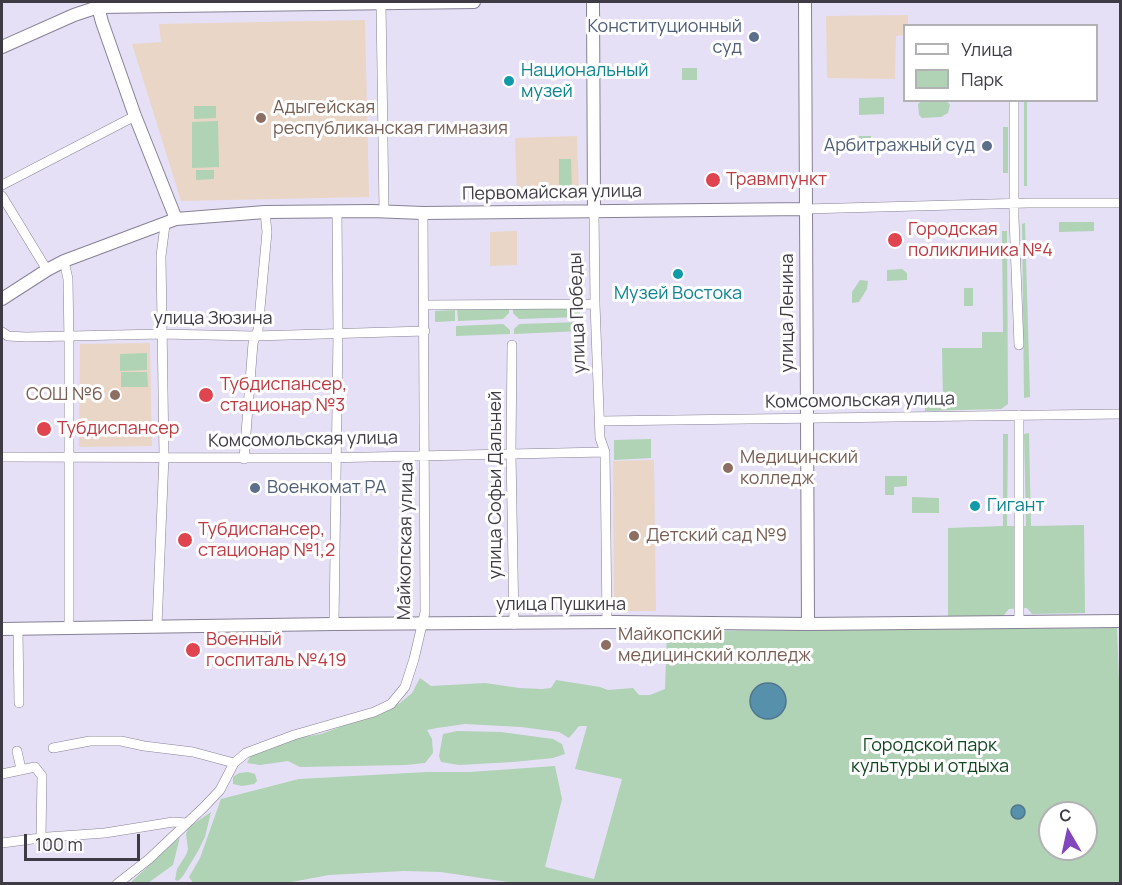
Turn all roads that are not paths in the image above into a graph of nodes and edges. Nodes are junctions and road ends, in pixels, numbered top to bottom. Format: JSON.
{"nodes":[{"id":1,"x":381,"y":2,"type":"edge"},
{"id":2,"x":474,"y":2,"type":"edge"},
{"id":3,"x":593,"y":2,"type":"edge"},
{"id":4,"x":806,"y":2,"type":"edge"},
{"id":5,"x":98,"y":6,"type":"junction"},
{"id":6,"x":2,"y":47,"type":"edge"},
{"id":7,"x":1014,"y":102,"type":"edge"},
{"id":8,"x":135,"y":116,"type":"junction"},
{"id":9,"x":2,"y":185,"type":"edge"},
{"id":10,"x":2,"y":196,"type":"edge"},
{"id":11,"x":1014,"y":203,"type":"junction"},
{"id":12,"x":1120,"y":203,"type":"edge"},
{"id":13,"x":805,"y":209,"type":"junction"},
{"id":14,"x":594,"y":210,"type":"junction"},
{"id":15,"x":384,"y":211,"type":"junction"},
{"id":16,"x":266,"y":212,"type":"junction"},
{"id":17,"x":337,"y":212,"type":"junction"},
{"id":18,"x":423,"y":213,"type":"junction"},
{"id":19,"x":170,"y":222,"type":"junction"},
{"id":20,"x":64,"y":261,"type":"junction"},
{"id":21,"x":47,"y":270,"type":"junction"},
{"id":22,"x":2,"y":299,"type":"edge"},
{"id":23,"x":595,"y":304,"type":"junction"},
{"id":24,"x":425,"y":305,"type":"junction"},
{"id":25,"x":425,"y":331,"type":"junction"},
{"id":26,"x":2,"y":332,"type":"edge"},
{"id":27,"x":338,"y":333,"type":"junction"},
{"id":28,"x":161,"y":334,"type":"junction"},
{"id":29,"x":69,"y":336,"type":"junction"},
{"id":30,"x":255,"y":336,"type":"junction"},
{"id":31,"x":512,"y":345,"type":"dead end"},
{"id":32,"x":1019,"y":345,"type":"dead end"},
{"id":33,"x":1120,"y":414,"type":"edge"},
{"id":34,"x":1019,"y":415,"type":"junction"},
{"id":35,"x":807,"y":418,"type":"junction"},
{"id":36,"x":600,"y":421,"type":"junction"},
{"id":37,"x":605,"y":452,"type":"junction"},
{"id":38,"x":511,"y":453,"type":"junction"},
{"id":39,"x":424,"y":454,"type":"junction"},
{"id":40,"x":70,"y":456,"type":"junction"},
{"id":41,"x":164,"y":456,"type":"junction"},
{"id":42,"x":2,"y":457,"type":"edge"},
{"id":43,"x":336,"y":458,"type":"junction"},
{"id":44,"x":244,"y":459,"type":"junction"},
{"id":45,"x":1019,"y":617,"type":"junction"},
{"id":46,"x":1120,"y":621,"type":"edge"},
{"id":47,"x":607,"y":622,"type":"junction"},
{"id":48,"x":423,"y":623,"type":"junction"},
{"id":49,"x":334,"y":624,"type":"junction"},
{"id":50,"x":514,"y":624,"type":"junction"},
{"id":51,"x":808,"y":624,"type":"junction"},
{"id":52,"x":157,"y":626,"type":"junction"},
{"id":53,"x":69,"y":628,"type":"junction"},
{"id":54,"x":2,"y":629,"type":"edge"},
{"id":55,"x":18,"y":629,"type":"junction"},
{"id":56,"x":19,"y":703,"type":"dead end"},
{"id":57,"x":53,"y":748,"type":"dead end"},
{"id":58,"x":17,"y":751,"type":"dead end"},
{"id":59,"x":234,"y":763,"type":"junction"},
{"id":60,"x":21,"y":769,"type":"junction"},
{"id":61,"x":2,"y":774,"type":"edge"},
{"id":62,"x":187,"y":823,"type":"junction"},
{"id":63,"x":41,"y":837,"type":"junction"},
{"id":64,"x":2,"y":843,"type":"edge"},
{"id":65,"x":117,"y":884,"type":"edge"}],
"edges":[{"from":1,"to":2,"type":"street"},
{"from":1,"to":5,"type":"street"},
{"from":1,"to":15,"type":"street"},
{"from":3,"to":14,"type":"street","name":"улица Победы"},
{"from":4,"to":13,"type":"street","name":"улица Ленина"},
{"from":5,"to":6,"type":"street"},
{"from":5,"to":8,"type":"street"},
{"from":7,"to":11,"type":"street"},
{"from":8,"to":9,"type":"street"},
{"from":8,"to":19,"type":"street"},
{"from":10,"to":21,"type":"street"},
{"from":11,"to":12,"type":"street","name":"Первомайская улица"},
{"from":11,"to":13,"type":"street","name":"Первомайская улица"},
{"from":11,"to":32,"type":"street"},
{"from":13,"to":14,"type":"street","name":"Первомайская улица"},
{"from":13,"to":35,"type":"street","name":"улица Ленина"},
{"from":14,"to":18,"type":"street","name":"Первомайская улица"},
{"from":14,"to":23,"type":"street","name":"улица Победы"},
{"from":15,"to":17,"type":"street","name":"Первомайская улица"},
{"from":15,"to":18,"type":"street","name":"Первомайская улица"},
{"from":16,"to":17,"type":"street","name":"Первомайская улица"},
{"from":16,"to":19,"type":"street","name":"Первомайская улица"},
{"from":16,"to":30,"type":"street"},
{"from":17,"to":27,"type":"street"},
{"from":18,"to":24,"type":"street","name":"Майкопская улица"},
{"from":19,"to":20,"type":"street","name":"Первомайская улица"},
{"from":19,"to":28,"type":"street"},
{"from":20,"to":21,"type":"street","name":"Первомайская улица"},
{"from":20,"to":29,"type":"street"},
{"from":21,"to":22,"type":"street","name":"Первомайская улица"},
{"from":23,"to":24,"type":"street"},
{"from":23,"to":36,"type":"street","name":"улица Победы"},
{"from":24,"to":25,"type":"street","name":"Майкопская улица"},
{"from":25,"to":27,"type":"street","name":"улица Зюзина"},
{"from":25,"to":39,"type":"street","name":"Майкопская улица"},
{"from":26,"to":29,"type":"street","name":"улица Зюзина"},
{"from":27,"to":30,"type":"street","name":"улица Зюзина"},
{"from":27,"to":43,"type":"street"},
{"from":28,"to":29,"type":"street","name":"улица Зюзина"},
{"from":28,"to":30,"type":"street","name":"улица Зюзина"},
{"from":28,"to":41,"type":"street"},
{"from":29,"to":40,"type":"street"},
{"from":30,"to":44,"type":"street"},
{"from":31,"to":38,"type":"street","name":"улица Софьи Дальней"},
{"from":33,"to":34,"type":"street","name":"Комсомольская улица"},
{"from":34,"to":35,"type":"street","name":"Комсомольская улица"},
{"from":34,"to":45,"type":"street"},
{"from":35,"to":36,"type":"street","name":"Комсомольская улица"},
{"from":35,"to":51,"type":"street","name":"улица Ленина"},
{"from":36,"to":37,"type":"street","name":"улица Победы"},
{"from":37,"to":38,"type":"street","name":"Комсомольская улица"},
{"from":37,"to":47,"type":"street","name":"улица Победы"},
{"from":38,"to":39,"type":"street","name":"Комсомольская улица"},
{"from":38,"to":50,"type":"street","name":"улица Софьи Дальней"},
{"from":39,"to":43,"type":"street","name":"Комсомольская улица"},
{"from":39,"to":48,"type":"street","name":"Майкопская улица"},
{"from":40,"to":41,"type":"street","name":"Комсомольская улица"},
{"from":40,"to":42,"type":"street","name":"Комсомольская улица"},
{"from":40,"to":53,"type":"street"},
{"from":41,"to":44,"type":"street","name":"Комсомольская улица"},
{"from":41,"to":52,"type":"street"},
{"from":43,"to":44,"type":"street","name":"Комсомольская улица"},
{"from":43,"to":49,"type":"street"},
{"from":45,"to":46,"type":"street","name":"улица Пушкина"},
{"from":45,"to":51,"type":"street","name":"улица Пушкина"},
{"from":47,"to":50,"type":"street","name":"улица Пушкина"},
{"from":47,"to":51,"type":"street","name":"улица Пушкина"},
{"from":48,"to":49,"type":"street","name":"улица Пушкина"},
{"from":48,"to":50,"type":"street","name":"улица Пушкина"},
{"from":48,"to":59,"type":"street","name":"Майкопская улица"},
{"from":49,"to":52,"type":"street","name":"улица Пушкина"},
{"from":52,"to":53,"type":"street","name":"улица Пушкина"},
{"from":53,"to":55,"type":"street","name":"улица Пушкина"},
{"from":54,"to":55,"type":"street","name":"улица Пушкина"},
{"from":55,"to":56,"type":"street"},
{"from":57,"to":59,"type":"street"},
{"from":58,"to":60,"type":"street"},
{"from":59,"to":62,"type":"street"},
{"from":60,"to":61,"type":"street"},
{"from":60,"to":63,"type":"street"},
{"from":62,"to":63,"type":"street"},
{"from":62,"to":65,"type":"street"},
{"from":63,"to":64,"type":"street"}]}
